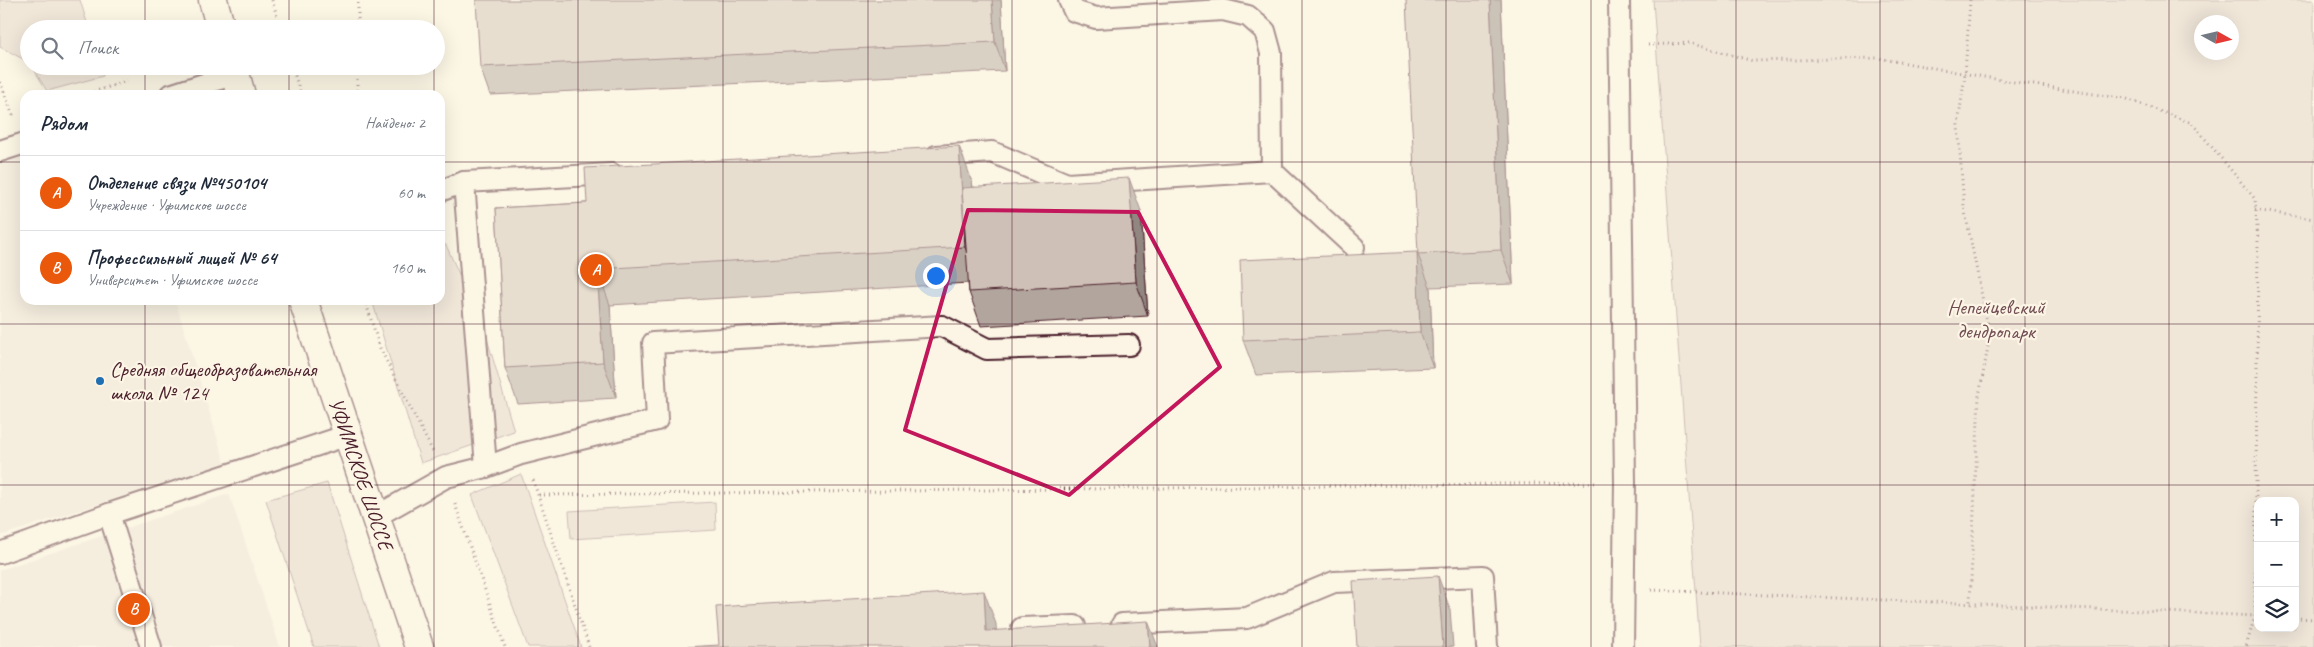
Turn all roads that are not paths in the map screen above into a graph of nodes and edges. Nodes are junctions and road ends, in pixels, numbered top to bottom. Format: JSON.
{"nodes":[{"id":1,"x":213,"y":0,"type":"edge"},
{"id":2,"x":1069,"y":0,"type":"edge"},
{"id":3,"x":1619,"y":0,"type":"edge"},
{"id":4,"x":219,"y":20,"type":"edge"},
{"id":5,"x":236,"y":78,"type":"edge"},
{"id":6,"x":189,"y":90,"type":"edge"},
{"id":7,"x":20,"y":145,"type":"edge"},
{"id":8,"x":0,"y":151,"type":"edge"},
{"id":9,"x":912,"y":157,"type":"edge"},
{"id":10,"x":1272,"y":171,"type":"junction"},
{"id":11,"x":634,"y":172,"type":"edge"},
{"id":12,"x":464,"y":182,"type":"junction"},
{"id":13,"x":445,"y":189,"type":"edge"},
{"id":14,"x":1354,"y":247,"type":"dead end"},
{"id":15,"x":305,"y":305,"type":"edge"},
{"id":16,"x":1129,"y":346,"type":"dead end"},
{"id":17,"x":348,"y":435,"type":"junction"},
{"id":18,"x":486,"y":467,"type":"junction"},
{"id":19,"x":109,"y":514,"type":"junction"},
{"id":20,"x":375,"y":516,"type":"junction"},
{"id":21,"x":0,"y":553,"type":"edge"},
{"id":22,"x":1022,"y":628,"type":"edge"},
{"id":23,"x":151,"y":647,"type":"edge"},
{"id":24,"x":419,"y":647,"type":"edge"},
{"id":25,"x":1487,"y":647,"type":"edge"},
{"id":26,"x":1623,"y":647,"type":"edge"}],
"edges":[{"from":1,"to":4,"type":"main road"},
{"from":2,"to":10,"type":"lane"},
{"from":3,"to":26,"type":"lane"},
{"from":5,"to":6,"type":"lane"},
{"from":7,"to":8,"type":"lane"},
{"from":9,"to":10,"type":"lane"},
{"from":10,"to":14,"type":"lane"},
{"from":11,"to":12,"type":"lane"},
{"from":12,"to":13,"type":"lane"},
{"from":12,"to":18,"type":"lane"},
{"from":15,"to":17,"type":"main road","name":"УФИМСКОЕ ШОССЕ"},
{"from":16,"to":18,"type":"lane"},
{"from":17,"to":19,"type":"lane"},
{"from":17,"to":20,"type":"main road","name":"УФИМСКОЕ ШОССЕ"},
{"from":18,"to":20,"type":"lane"},
{"from":19,"to":21,"type":"lane"},
{"from":19,"to":23,"type":"lane"},
{"from":20,"to":24,"type":"main road","name":"УФИМСКОЕ ШОССЕ"},
{"from":22,"to":25,"type":"lane"}]}
